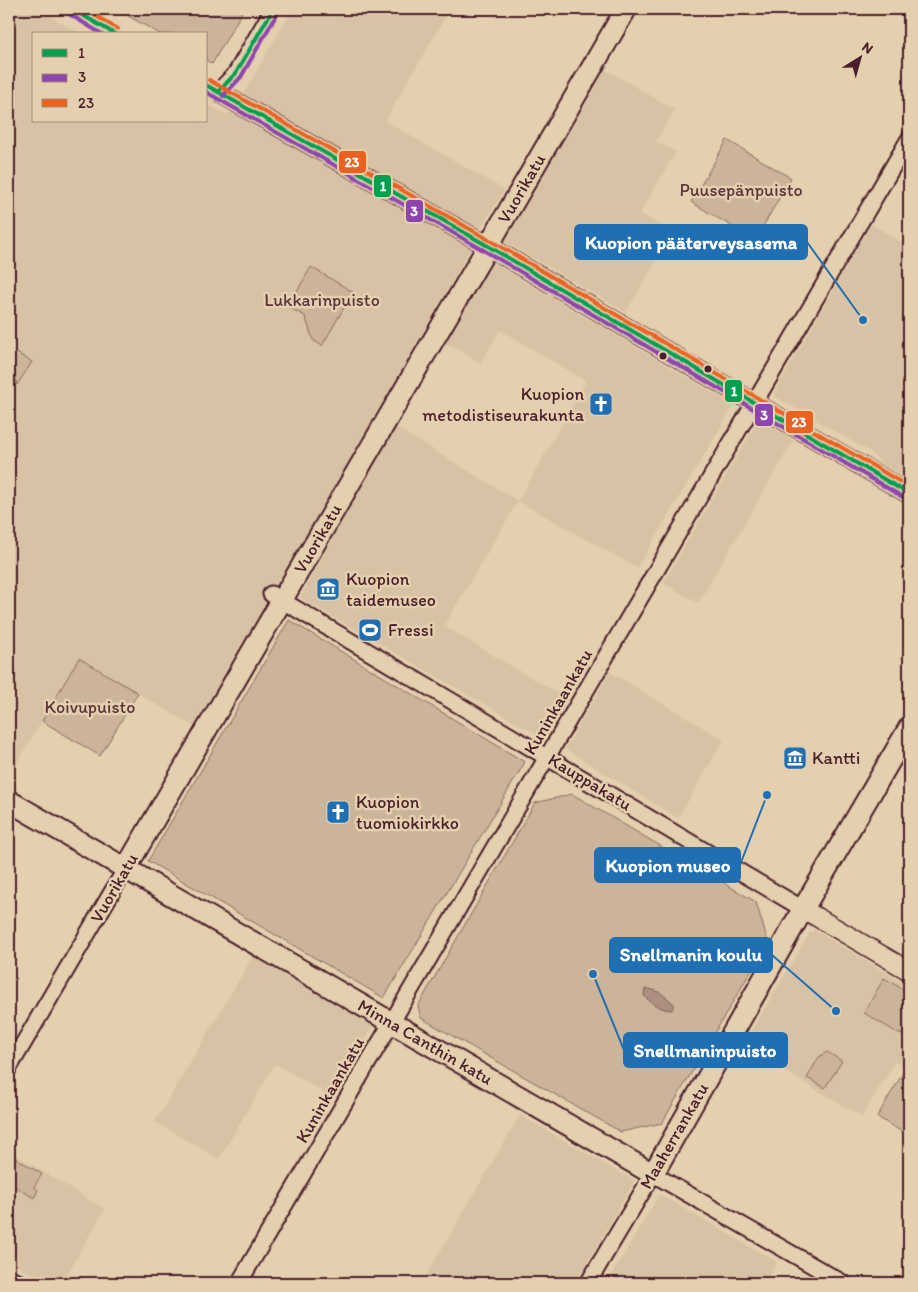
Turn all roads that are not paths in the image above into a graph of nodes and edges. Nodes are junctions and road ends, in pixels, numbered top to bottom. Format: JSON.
{"nodes":[{"id":1,"x":273,"y":9,"type":"edge"},
{"id":2,"x":626,"y":9,"type":"edge"},
{"id":3,"x":218,"y":92,"type":"joint"},
{"id":4,"x":909,"y":139,"type":"edge"},
{"id":5,"x":488,"y":246,"type":"junction"},
{"id":6,"x":755,"y":403,"type":"junction"},
{"id":7,"x":909,"y":494,"type":"edge"},
{"id":8,"x":277,"y":597,"type":"junction"},
{"id":9,"x":909,"y":728,"type":"edge"},
{"id":10,"x":547,"y":757,"type":"junction"},
{"id":11,"x":9,"y":801,"type":"edge"},
{"id":12,"x":126,"y":868,"type":"junction"},
{"id":13,"x":803,"y":908,"type":"junction"},
{"id":14,"x":909,"y":971,"type":"edge"},
{"id":15,"x":391,"y":1022,"type":"junction"},
{"id":16,"x":9,"y":1068,"type":"edge"},
{"id":17,"x":653,"y":1174,"type":"junction"},
{"id":18,"x":9,"y":1277,"type":"edge"},
{"id":19,"x":19,"y":1283,"type":"edge"},
{"id":20,"x":239,"y":1283,"type":"edge"},
{"id":21,"x":588,"y":1283,"type":"edge"},
{"id":22,"x":843,"y":1283,"type":"edge"}],
"edges":[{"from":1,"to":3,"type":"street"},
{"from":2,"to":5,"type":"main road","name":"Vuorikatu"},
{"from":3,"to":5,"type":"street"},
{"from":4,"to":6,"type":"street","name":"Kuninkaankatu"},
{"from":5,"to":6,"type":"street"},
{"from":5,"to":8,"type":"main road","name":"Vuorikatu"},
{"from":6,"to":7,"type":"street"},
{"from":6,"to":10,"type":"street","name":"Kuninkaankatu"},
{"from":8,"to":10,"type":"street","name":"Kauppakatu"},
{"from":8,"to":12,"type":"main road","name":"Vuorikatu"},
{"from":9,"to":13,"type":"main road","name":"Maaherrankatu"},
{"from":10,"to":13,"type":"street","name":"Kauppakatu"},
{"from":10,"to":15,"type":"street","name":"Kuninkaankatu"},
{"from":11,"to":12,"type":"main road","name":"Minna Canthin katu"},
{"from":12,"to":15,"type":"main road","name":"Minna Canthin katu"},
{"from":12,"to":16,"type":"street","name":"Vuorikatu"},
{"from":13,"to":14,"type":"street","name":"Kauppakatu"},
{"from":13,"to":17,"type":"main road","name":"Maaherrankatu"},
{"from":15,"to":17,"type":"main road","name":"Minna Canthin katu"},
{"from":15,"to":20,"type":"street","name":"Kuninkaankatu"},
{"from":17,"to":21,"type":"street","name":"Maaherrankatu"},
{"from":17,"to":22,"type":"street","name":"Minna Canthin katu"},
{"from":18,"to":19,"type":"street"}]}
